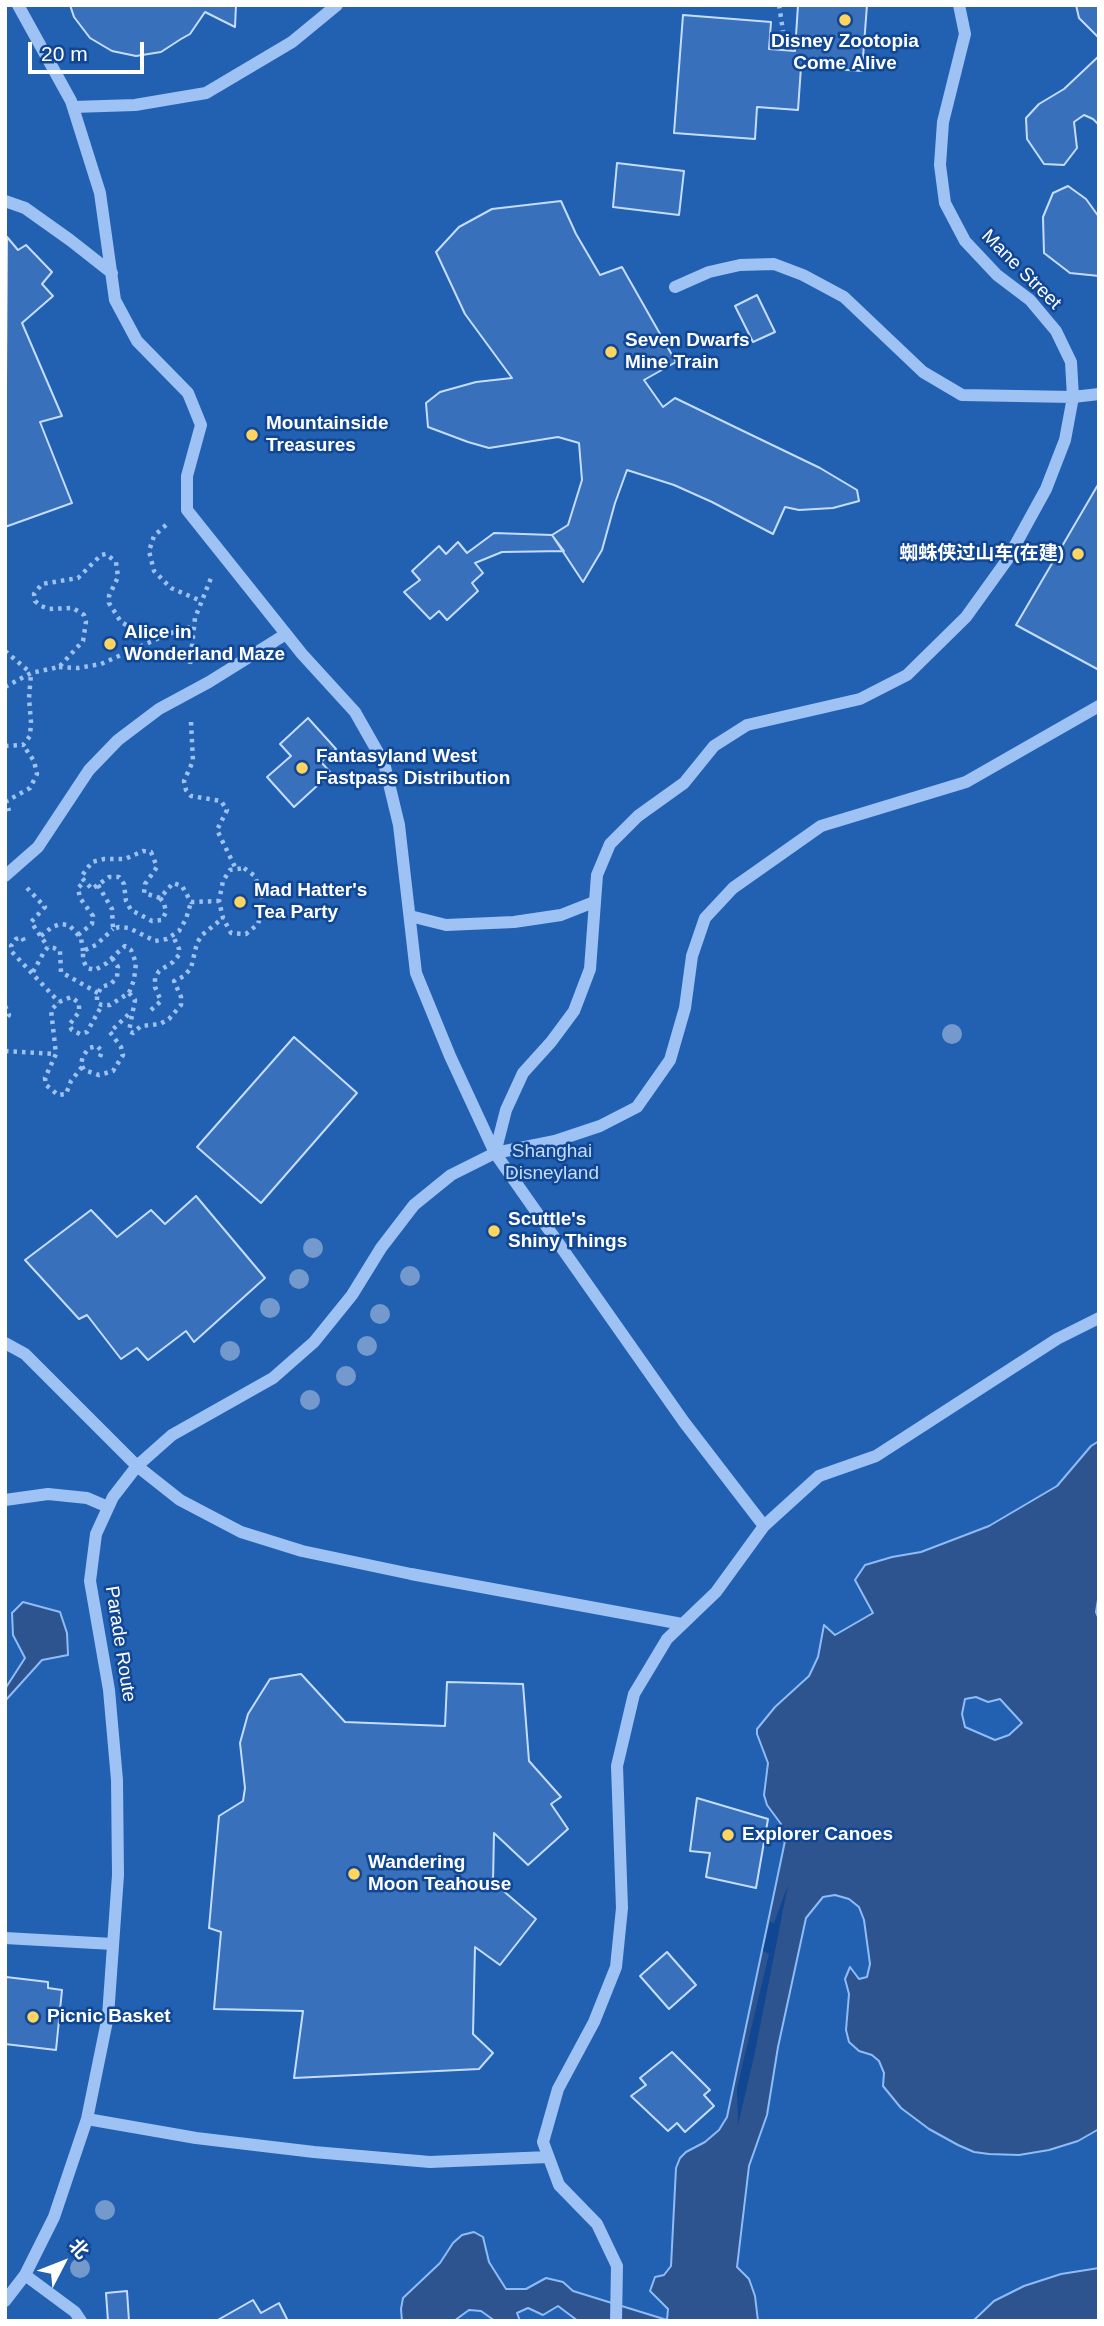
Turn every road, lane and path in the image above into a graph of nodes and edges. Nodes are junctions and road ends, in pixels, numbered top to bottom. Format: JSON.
{"nodes":[{"id":1,"x":18,"y":5,"type":"edge"},
{"id":2,"x":337,"y":5,"type":"edge"},
{"id":3,"x":779,"y":5,"type":"edge"},
{"id":4,"x":959,"y":5,"type":"edge"},
{"id":5,"x":783,"y":32,"type":"dead end"},
{"id":6,"x":73,"y":107,"type":"junction"},
{"id":7,"x":5,"y":201,"type":"edge"},
{"id":8,"x":113,"y":273,"type":"junction"},
{"id":9,"x":675,"y":287,"type":"dead end"},
{"id":10,"x":1099,"y":394,"type":"edge"},
{"id":11,"x":1073,"y":397,"type":"junction"},
{"id":12,"x":187,"y":510,"type":"junction"},
{"id":13,"x":223,"y":556,"type":"junction"},
{"id":14,"x":201,"y":601,"type":"junction"},
{"id":15,"x":193,"y":626,"type":"junction"},
{"id":16,"x":286,"y":634,"type":"junction"},
{"id":17,"x":159,"y":637,"type":"junction"},
{"id":18,"x":5,"y":651,"type":"edge"},
{"id":19,"x":59,"y":667,"type":"junction"},
{"id":20,"x":31,"y":673,"type":"junction"},
{"id":21,"x":5,"y":687,"type":"edge"},
{"id":22,"x":189,"y":693,"type":"junction"},
{"id":23,"x":1099,"y":706,"type":"edge"},
{"id":24,"x":23,"y":745,"type":"junction"},
{"id":25,"x":5,"y":746,"type":"edge"},
{"id":26,"x":5,"y":801,"type":"edge"},
{"id":27,"x":9,"y":811,"type":"dead end"},
{"id":28,"x":236,"y":869,"type":"junction"},
{"id":29,"x":8,"y":874,"type":"edge"},
{"id":30,"x":85,"y":881,"type":"junction"},
{"id":31,"x":98,"y":885,"type":"junction"},
{"id":32,"x":160,"y":898,"type":"junction"},
{"id":33,"x":219,"y":901,"type":"junction"},
{"id":34,"x":191,"y":902,"type":"junction"},
{"id":35,"x":594,"y":902,"type":"junction"},
{"id":36,"x":410,"y":916,"type":"junction"},
{"id":37,"x":223,"y":918,"type":"junction"},
{"id":38,"x":113,"y":929,"type":"junction"},
{"id":39,"x":78,"y":935,"type":"junction"},
{"id":40,"x":41,"y":936,"type":"junction"},
{"id":41,"x":173,"y":936,"type":"junction"},
{"id":42,"x":24,"y":941,"type":"dead end"},
{"id":43,"x":48,"y":947,"type":"junction"},
{"id":44,"x":83,"y":951,"type":"junction"},
{"id":45,"x":112,"y":958,"type":"junction"},
{"id":46,"x":33,"y":972,"type":"junction"},
{"id":47,"x":98,"y":993,"type":"junction"},
{"id":48,"x":129,"y":993,"type":"junction"},
{"id":49,"x":59,"y":1002,"type":"junction"},
{"id":50,"x":102,"y":1005,"type":"junction"},
{"id":51,"x":5,"y":1006,"type":"edge"},
{"id":52,"x":150,"y":1010,"type":"dead end"},
{"id":53,"x":132,"y":1011,"type":"junction"},
{"id":54,"x":5,"y":1020,"type":"edge"},
{"id":55,"x":5,"y":1051,"type":"edge"},
{"id":56,"x":56,"y":1054,"type":"junction"},
{"id":57,"x":100,"y":1057,"type":"dead end"},
{"id":58,"x":82,"y":1067,"type":"junction"},
{"id":59,"x":495,"y":1153,"type":"junction"},
{"id":60,"x":1099,"y":1318,"type":"edge"},
{"id":61,"x":5,"y":1343,"type":"edge"},
{"id":62,"x":137,"y":1466,"type":"junction"},
{"id":63,"x":5,"y":1500,"type":"edge"},
{"id":64,"x":108,"y":1507,"type":"junction"},
{"id":65,"x":764,"y":1526,"type":"junction"},
{"id":66,"x":682,"y":1624,"type":"junction"},
{"id":67,"x":5,"y":1938,"type":"edge"},
{"id":68,"x":114,"y":1944,"type":"junction"},
{"id":69,"x":87,"y":2119,"type":"junction"},
{"id":70,"x":548,"y":2157,"type":"junction"},
{"id":71,"x":25,"y":2274,"type":"junction"},
{"id":72,"x":5,"y":2301,"type":"edge"},
{"id":73,"x":82,"y":2321,"type":"edge"},
{"id":74,"x":616,"y":2321,"type":"edge"}],
"edges":[{"from":1,"to":6,"type":"street"},
{"from":2,"to":6,"type":"street"},
{"from":3,"to":5,"type":"path"},
{"from":4,"to":11,"type":"street","name":"Mane Street"},
{"from":6,"to":8,"type":"street"},
{"from":7,"to":8,"type":"street"},
{"from":8,"to":12,"type":"street"},
{"from":9,"to":11,"type":"street"},
{"from":10,"to":11,"type":"street"},
{"from":11,"to":35,"type":"street","name":"Mane Street"},
{"from":12,"to":13,"type":"street"},
{"from":12,"to":14,"type":"path"},
{"from":13,"to":14,"type":"path"},
{"from":13,"to":16,"type":"street"},
{"from":14,"to":15,"type":"path"},
{"from":15,"to":17,"type":"path"},
{"from":15,"to":22,"type":"path"},
{"from":16,"to":22,"type":"street"},
{"from":16,"to":36,"type":"street"},
{"from":17,"to":19,"type":"path"},
{"from":17,"to":19,"type":"path"},
{"from":18,"to":20,"type":"path"},
{"from":19,"to":20,"type":"path"},
{"from":20,"to":21,"type":"path"},
{"from":20,"to":24,"type":"path"},
{"from":22,"to":28,"type":"path"},
{"from":22,"to":29,"type":"street"},
{"from":23,"to":59,"type":"street","name":"Parade Route"},
{"from":24,"to":25,"type":"path"},
{"from":24,"to":26,"type":"path"},
{"from":26,"to":27,"type":"path"},
{"from":28,"to":33,"type":"path"},
{"from":28,"to":37,"type":"path"},
{"from":29,"to":40,"type":"path"},
{"from":30,"to":31,"type":"path"},
{"from":30,"to":32,"type":"path"},
{"from":30,"to":39,"type":"path"},
{"from":31,"to":32,"type":"path"},
{"from":31,"to":38,"type":"path"},
{"from":32,"to":34,"type":"path"},
{"from":33,"to":34,"type":"path"},
{"from":33,"to":37,"type":"path"},
{"from":34,"to":41,"type":"path"},
{"from":35,"to":36,"type":"street"},
{"from":35,"to":59,"type":"street","name":"Mane Street"},
{"from":36,"to":59,"type":"street"},
{"from":37,"to":53,"type":"path"},
{"from":38,"to":41,"type":"path"},
{"from":38,"to":44,"type":"path"},
{"from":39,"to":40,"type":"path"},
{"from":39,"to":44,"type":"path"},
{"from":40,"to":43,"type":"path"},
{"from":41,"to":52,"type":"path"},
{"from":42,"to":46,"type":"path"},
{"from":43,"to":46,"type":"path"},
{"from":43,"to":47,"type":"path"},
{"from":44,"to":45,"type":"path"},
{"from":45,"to":47,"type":"path"},
{"from":45,"to":48,"type":"path"},
{"from":46,"to":49,"type":"path"},
{"from":47,"to":50,"type":"path"},
{"from":48,"to":50,"type":"path"},
{"from":48,"to":53,"type":"path"},
{"from":49,"to":50,"type":"path"},
{"from":49,"to":56,"type":"path"},
{"from":51,"to":54,"type":"path"},
{"from":53,"to":58,"type":"path"},
{"from":55,"to":56,"type":"path"},
{"from":56,"to":58,"type":"path"},
{"from":57,"to":58,"type":"path"},
{"from":59,"to":62,"type":"street","name":"Parade Route"},
{"from":59,"to":65,"type":"street"},
{"from":60,"to":65,"type":"street"},
{"from":61,"to":62,"type":"street"},
{"from":62,"to":64,"type":"street","name":"Parade Route"},
{"from":62,"to":66,"type":"street"},
{"from":63,"to":64,"type":"street"},
{"from":64,"to":68,"type":"street","name":"Parade Route"},
{"from":65,"to":66,"type":"street"},
{"from":66,"to":70,"type":"street"},
{"from":67,"to":68,"type":"street"},
{"from":68,"to":69,"type":"street","name":"Parade Route"},
{"from":69,"to":70,"type":"street"},
{"from":69,"to":71,"type":"street","name":"Parade Route"},
{"from":70,"to":74,"type":"street"},
{"from":71,"to":72,"type":"street","name":"Parade Route"},
{"from":71,"to":73,"type":"street"}]}
